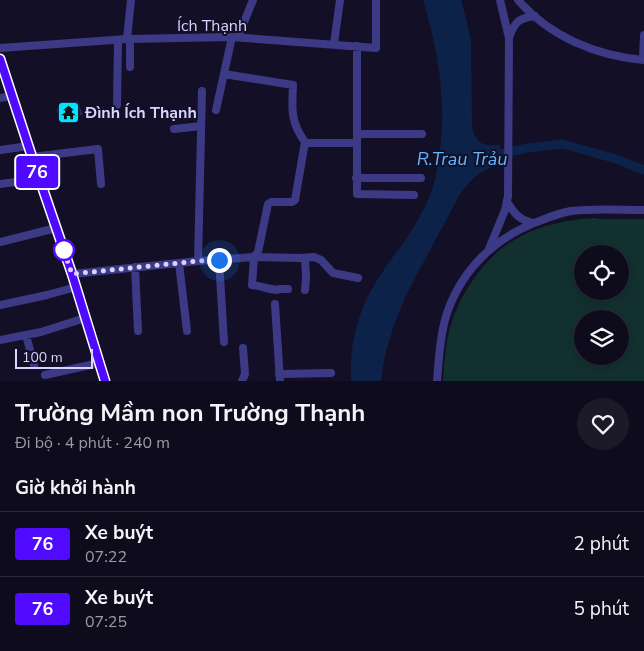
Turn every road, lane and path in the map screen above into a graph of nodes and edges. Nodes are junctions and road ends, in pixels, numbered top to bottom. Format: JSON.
{"nodes":[{"id":1,"x":131,"y":0,"type":"edge"},
{"id":2,"x":253,"y":0,"type":"edge"},
{"id":3,"x":340,"y":0,"type":"edge"},
{"id":4,"x":376,"y":0,"type":"edge"},
{"id":5,"x":500,"y":0,"type":"edge"},
{"id":6,"x":518,"y":0,"type":"edge"},
{"id":7,"x":535,"y":16,"type":"junction"},
{"id":8,"x":644,"y":35,"type":"edge"},
{"id":9,"x":235,"y":37,"type":"junction"},
{"id":10,"x":508,"y":38,"type":"junction"},
{"id":11,"x":129,"y":39,"type":"junction"},
{"id":12,"x":118,"y":40,"type":"junction"},
{"id":13,"x":334,"y":44,"type":"junction"},
{"id":14,"x":357,"y":46,"type":"junction"},
{"id":15,"x":0,"y":48,"type":"edge"},
{"id":16,"x":0,"y":59,"type":"edge"},
{"id":17,"x":643,"y":60,"type":"edge"},
{"id":18,"x":130,"y":67,"type":"dead end"},
{"id":19,"x":224,"y":74,"type":"junction"},
{"id":20,"x":202,"y":91,"type":"dead end"},
{"id":21,"x":12,"y":96,"type":"junction"},
{"id":22,"x":0,"y":98,"type":"edge"},
{"id":23,"x":117,"y":105,"type":"dead end"},
{"id":24,"x":216,"y":110,"type":"dead end"},
{"id":25,"x":201,"y":126,"type":"junction"},
{"id":26,"x":174,"y":129,"type":"dead end"},
{"id":27,"x":356,"y":134,"type":"junction"},
{"id":28,"x":422,"y":134,"type":"dead end"},
{"id":29,"x":305,"y":143,"type":"junction"},
{"id":30,"x":356,"y":143,"type":"junction"},
{"id":31,"x":28,"y":146,"type":"junction"},
{"id":32,"x":0,"y":150,"type":"edge"},
{"id":33,"x":32,"y":157,"type":"junction"},
{"id":34,"x":356,"y":178,"type":"junction"},
{"id":35,"x":421,"y":178,"type":"dead end"},
{"id":36,"x":40,"y":179,"type":"junction"},
{"id":37,"x":0,"y":184,"type":"edge"},
{"id":38,"x":101,"y":184,"type":"dead end"},
{"id":39,"x":414,"y":195,"type":"dead end"},
{"id":40,"x":507,"y":202,"type":"junction"},
{"id":41,"x":644,"y":210,"type":"edge"},
{"id":42,"x":533,"y":223,"type":"junction"},
{"id":43,"x":56,"y":228,"type":"junction"},
{"id":44,"x":0,"y":242,"type":"edge"},
{"id":45,"x":488,"y":251,"type":"junction"},
{"id":46,"x":254,"y":257,"type":"junction"},
{"id":47,"x":305,"y":258,"type":"junction"},
{"id":48,"x":219,"y":260,"type":"junction"},
{"id":49,"x":198,"y":261,"type":"junction"},
{"id":50,"x":179,"y":264,"type":"junction"},
{"id":51,"x":135,"y":267,"type":"junction"},
{"id":52,"x":72,"y":274,"type":"junction"},
{"id":53,"x":358,"y":278,"type":"dead end"},
{"id":54,"x":76,"y":287,"type":"junction"},
{"id":55,"x":288,"y":289,"type":"dead end"},
{"id":56,"x":305,"y":290,"type":"dead end"},
{"id":57,"x":275,"y":304,"type":"dead end"},
{"id":58,"x":0,"y":305,"type":"edge"},
{"id":59,"x":85,"y":318,"type":"junction"},
{"id":60,"x":138,"y":331,"type":"dead end"},
{"id":61,"x":187,"y":331,"type":"dead end"},
{"id":62,"x":26,"y":335,"type":"junction"},
{"id":63,"x":0,"y":340,"type":"edge"},
{"id":64,"x":224,"y":342,"type":"dead end"},
{"id":65,"x":243,"y":348,"type":"dead end"},
{"id":66,"x":98,"y":363,"type":"junction"},
{"id":67,"x":34,"y":365,"type":"dead end"},
{"id":68,"x":331,"y":373,"type":"dead end"},
{"id":69,"x":45,"y":375,"type":"dead end"},
{"id":70,"x":280,"y":378,"type":"edge"},
{"id":71,"x":105,"y":381,"type":"edge"},
{"id":72,"x":242,"y":381,"type":"edge"},
{"id":73,"x":437,"y":381,"type":"edge"}],
"edges":[{"from":1,"to":11,"type":"street"},
{"from":2,"to":9,"type":"street"},
{"from":3,"to":13,"type":"street"},
{"from":4,"to":14,"type":"street","name":"Ích Thạnh"},
{"from":5,"to":10,"type":"street"},
{"from":6,"to":7,"type":"street"},
{"from":7,"to":10,"type":"street"},
{"from":7,"to":17,"type":"street"},
{"from":8,"to":17,"type":"street"},
{"from":9,"to":11,"type":"street","name":"Ích Thạnh"},
{"from":9,"to":13,"type":"street","name":"Ích Thạnh"},
{"from":9,"to":19,"type":"street"},
{"from":10,"to":40,"type":"street"},
{"from":11,"to":12,"type":"street","name":"Ích Thạnh"},
{"from":11,"to":18,"type":"street"},
{"from":12,"to":15,"type":"street","name":"Ích Thạnh"},
{"from":12,"to":23,"type":"street"},
{"from":13,"to":14,"type":"street","name":"Ích Thạnh"},
{"from":14,"to":27,"type":"street"},
{"from":16,"to":21,"type":"street"},
{"from":19,"to":24,"type":"street"},
{"from":19,"to":29,"type":"street"},
{"from":20,"to":25,"type":"street"},
{"from":21,"to":22,"type":"street"},
{"from":21,"to":31,"type":"street"},
{"from":25,"to":26,"type":"street"},
{"from":25,"to":49,"type":"street"},
{"from":27,"to":28,"type":"street"},
{"from":27,"to":30,"type":"street"},
{"from":29,"to":30,"type":"street"},
{"from":29,"to":46,"type":"street"},
{"from":30,"to":34,"type":"street"},
{"from":31,"to":32,"type":"street"},
{"from":31,"to":33,"type":"street"},
{"from":33,"to":36,"type":"street"},
{"from":33,"to":38,"type":"street"},
{"from":34,"to":35,"type":"street"},
{"from":34,"to":39,"type":"street"},
{"from":36,"to":37,"type":"street"},
{"from":36,"to":43,"type":"street"},
{"from":40,"to":42,"type":"street"},
{"from":40,"to":45,"type":"street"},
{"from":41,"to":42,"type":"street"},
{"from":42,"to":45,"type":"street"},
{"from":43,"to":44,"type":"street"},
{"from":43,"to":52,"type":"street"},
{"from":45,"to":73,"type":"street"},
{"from":46,"to":47,"type":"street"},
{"from":46,"to":48,"type":"street"},
{"from":46,"to":55,"type":"street"},
{"from":47,"to":53,"type":"street"},
{"from":47,"to":56,"type":"street"},
{"from":48,"to":49,"type":"street"},
{"from":48,"to":64,"type":"street"},
{"from":49,"to":50,"type":"street"},
{"from":50,"to":51,"type":"street"},
{"from":50,"to":61,"type":"street"},
{"from":51,"to":52,"type":"street"},
{"from":51,"to":60,"type":"street"},
{"from":52,"to":54,"type":"street"},
{"from":54,"to":58,"type":"street"},
{"from":54,"to":59,"type":"street"},
{"from":57,"to":70,"type":"street"},
{"from":59,"to":62,"type":"street"},
{"from":59,"to":66,"type":"street"},
{"from":62,"to":63,"type":"street"},
{"from":62,"to":67,"type":"street"},
{"from":65,"to":72,"type":"street"},
{"from":66,"to":69,"type":"street"},
{"from":66,"to":71,"type":"street"},
{"from":68,"to":70,"type":"street"}]}
